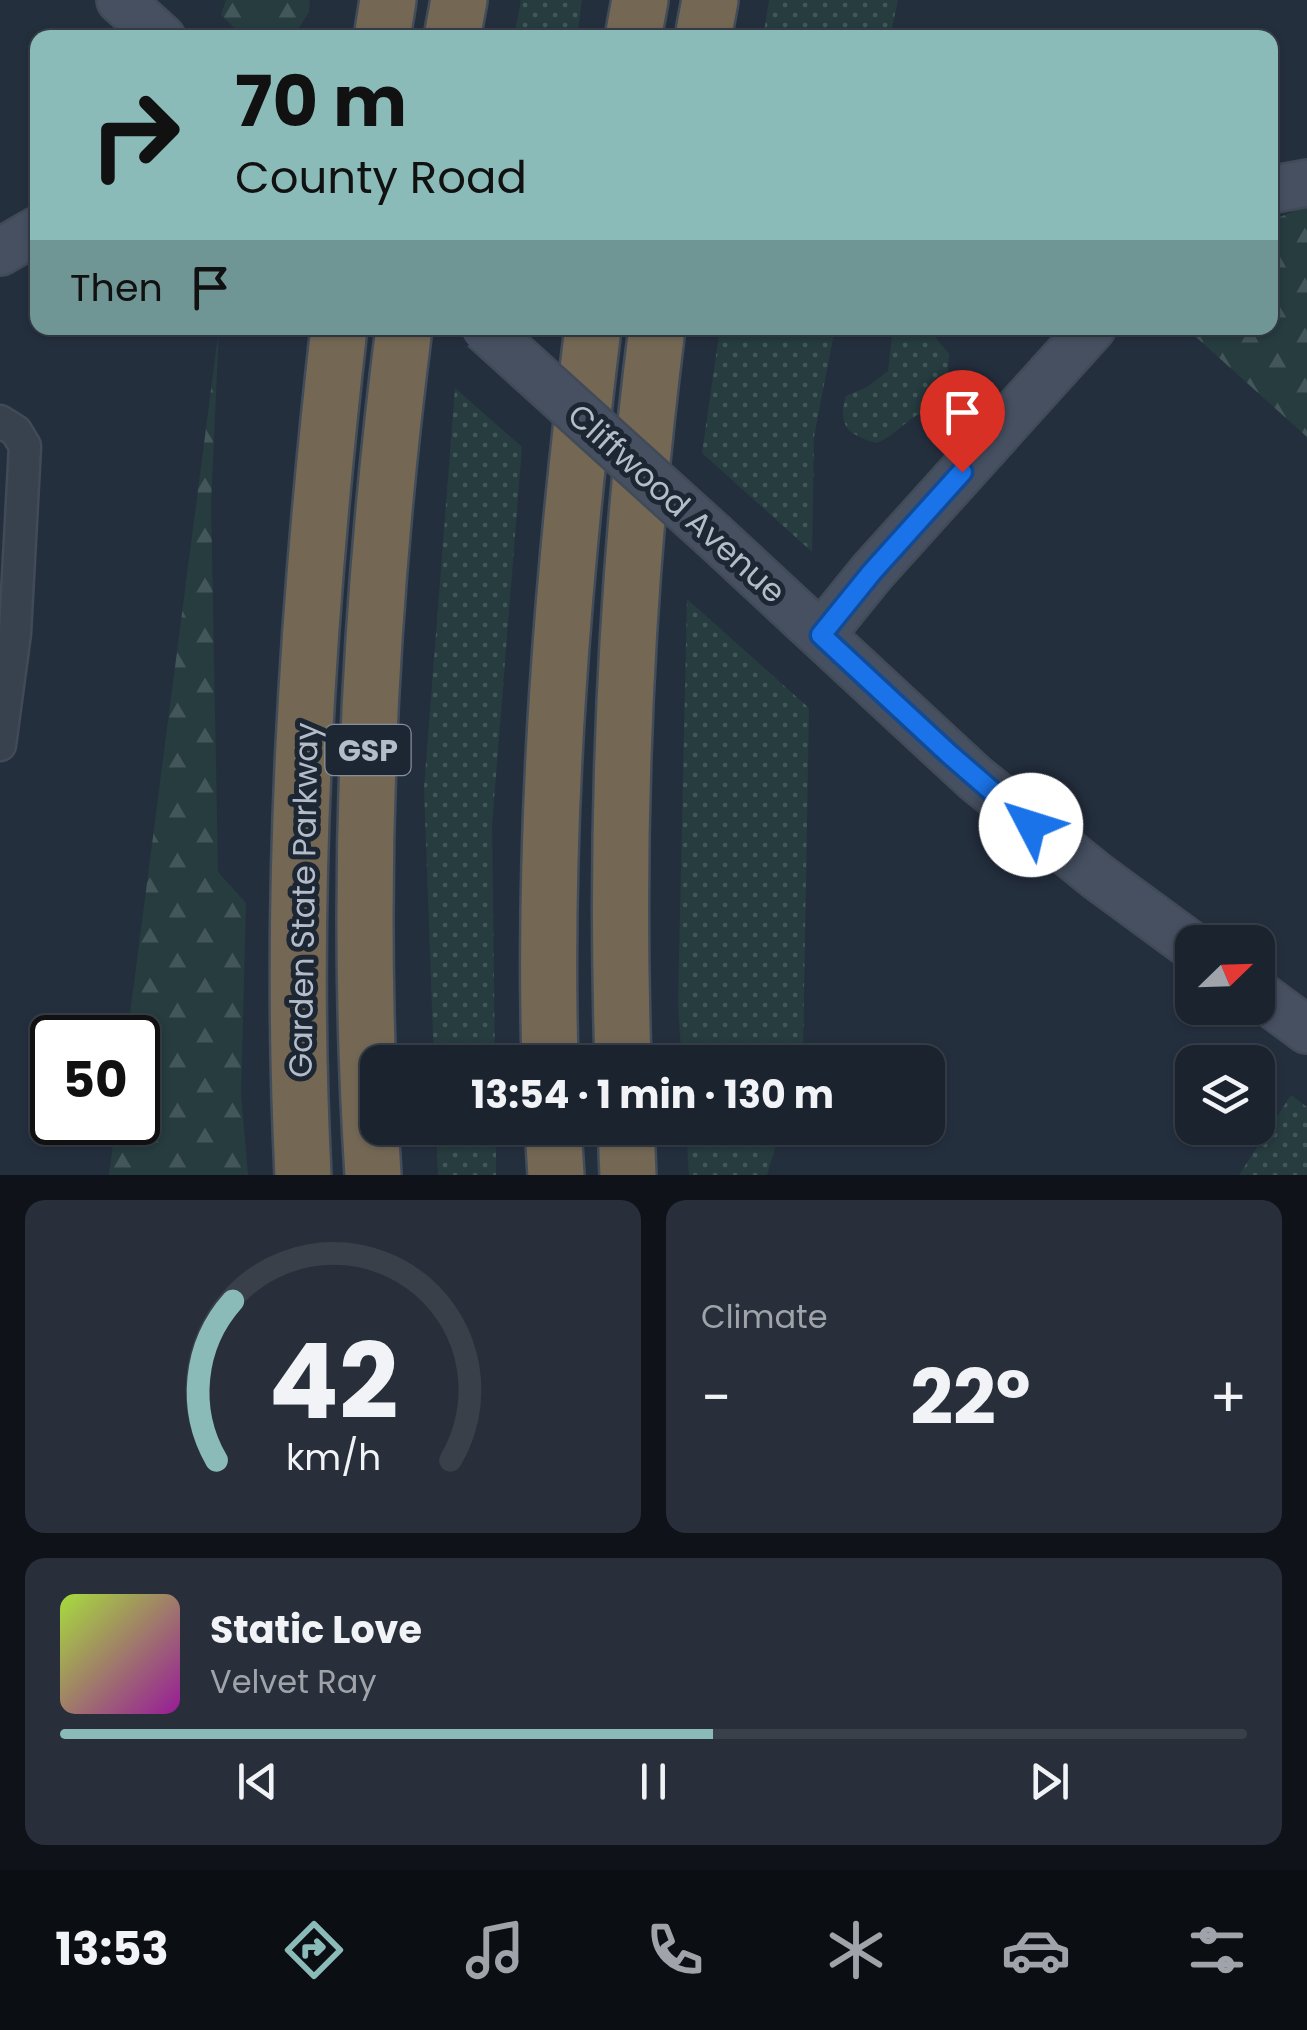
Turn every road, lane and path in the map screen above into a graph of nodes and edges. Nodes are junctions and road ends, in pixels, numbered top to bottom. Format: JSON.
{"nodes":[{"id":1,"x":105,"y":0,"type":"edge"},
{"id":2,"x":120,"y":0,"type":"edge"},
{"id":3,"x":388,"y":0,"type":"edge"},
{"id":4,"x":459,"y":0,"type":"edge"},
{"id":5,"x":640,"y":0,"type":"edge"},
{"id":6,"x":710,"y":0,"type":"edge"},
{"id":7,"x":109,"y":30,"type":"edge"},
{"id":8,"x":153,"y":30,"type":"edge"},
{"id":9,"x":383,"y":30,"type":"edge"},
{"id":10,"x":453,"y":30,"type":"edge"},
{"id":11,"x":634,"y":30,"type":"edge"},
{"id":12,"x":704,"y":30,"type":"edge"},
{"id":13,"x":1307,"y":183,"type":"edge"},
{"id":14,"x":1278,"y":188,"type":"edge"},
{"id":15,"x":30,"y":235,"type":"edge"},
{"id":16,"x":0,"y":252,"type":"edge"},
{"id":17,"x":338,"y":335,"type":"edge"},
{"id":18,"x":403,"y":335,"type":"edge"},
{"id":19,"x":492,"y":335,"type":"edge"},
{"id":20,"x":592,"y":335,"type":"edge"},
{"id":21,"x":656,"y":335,"type":"edge"},
{"id":22,"x":1086,"y":335,"type":"edge"},
{"id":23,"x":0,"y":421,"type":"edge"},
{"id":24,"x":821,"y":635,"type":"junction"},
{"id":25,"x":0,"y":745,"type":"edge"},
{"id":26,"x":1175,"y":934,"type":"edge"},
{"id":27,"x":1275,"y":1006,"type":"edge"},
{"id":28,"x":1307,"y":1030,"type":"edge"},
{"id":29,"x":550,"y":1045,"type":"edge"},
{"id":30,"x":622,"y":1045,"type":"edge"},
{"id":31,"x":554,"y":1145,"type":"edge"},
{"id":32,"x":627,"y":1145,"type":"edge"},
{"id":33,"x":303,"y":1175,"type":"edge"},
{"id":34,"x":373,"y":1175,"type":"edge"},
{"id":35,"x":556,"y":1175,"type":"edge"},
{"id":36,"x":628,"y":1175,"type":"edge"}],
"edges":[{"from":1,"to":7,"type":"main road"},
{"from":2,"to":8,"type":"main road"},
{"from":3,"to":9,"type":"highway"},
{"from":4,"to":10,"type":"highway"},
{"from":5,"to":11,"type":"highway"},
{"from":6,"to":12,"type":"highway"},
{"from":13,"to":14,"type":"main road"},
{"from":15,"to":16,"type":"main road"},
{"from":17,"to":33,"type":"highway","name":"Garden State Parkway","number":"GSP"},
{"from":18,"to":34,"type":"highway","name":"Garden State Parkway","number":"GSP"},
{"from":19,"to":24,"type":"main road","name":"Cliffwood Avenue","bridge":true},
{"from":20,"to":29,"type":"highway"},
{"from":21,"to":30,"type":"highway"},
{"from":22,"to":24,"type":"main road"},
{"from":23,"to":25,"type":"street"},
{"from":24,"to":26,"type":"main road","name":"Cliffwood Avenue"},
{"from":27,"to":28,"type":"main road"},
{"from":31,"to":35,"type":"highway"},
{"from":32,"to":36,"type":"highway"}]}
